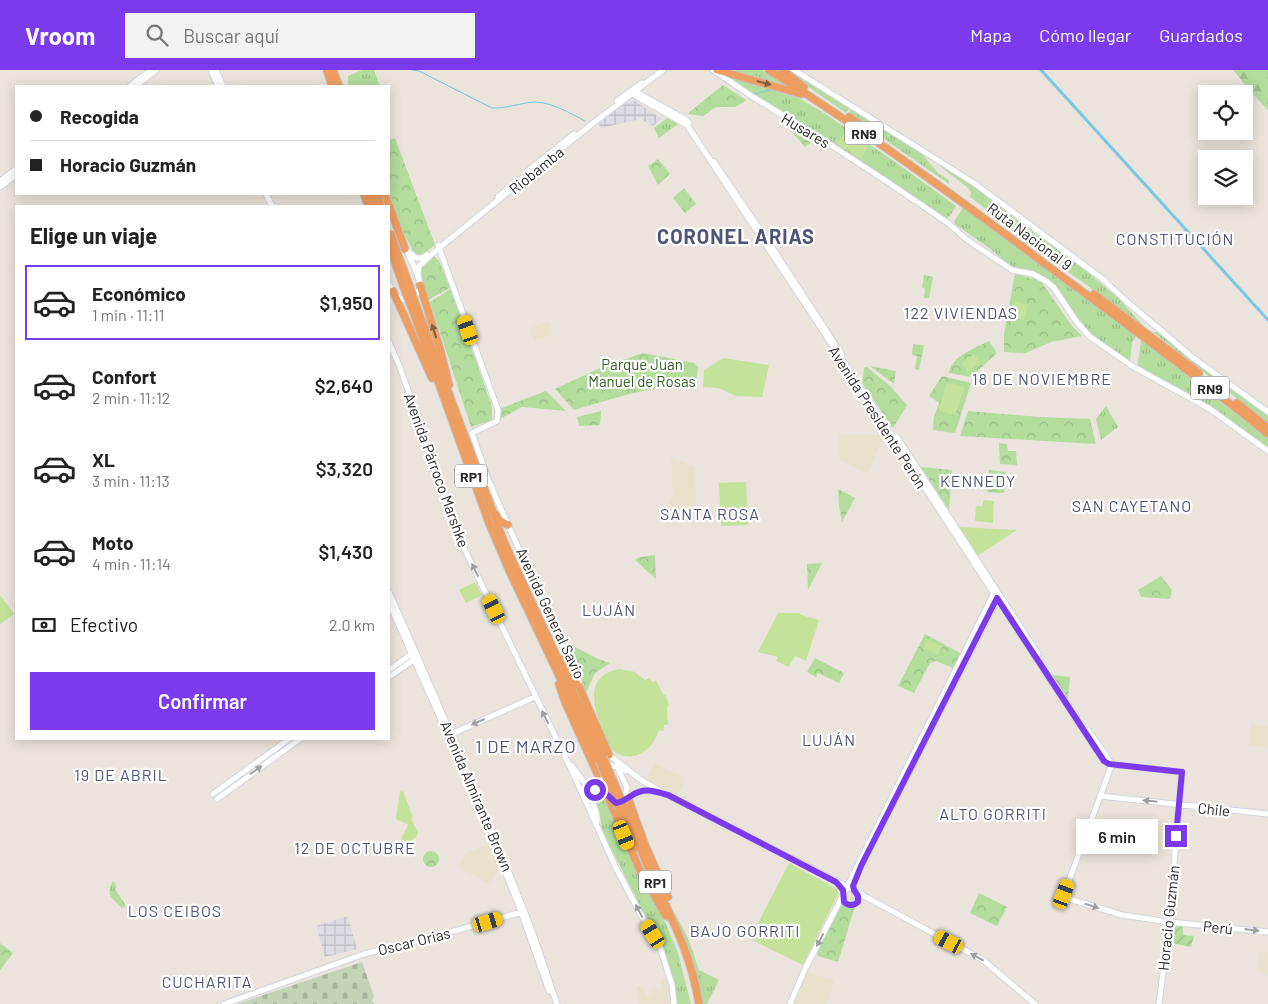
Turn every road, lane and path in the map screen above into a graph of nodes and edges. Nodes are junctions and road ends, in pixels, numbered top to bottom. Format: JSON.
{"nodes":[{"id":1,"x":151,"y":70,"type":"edge"},
{"id":2,"x":156,"y":70,"type":"edge"},
{"id":3,"x":211,"y":70,"type":"edge"},
{"id":4,"x":216,"y":70,"type":"edge"},
{"id":5,"x":327,"y":70,"type":"edge"},
{"id":6,"x":333,"y":70,"type":"edge"},
{"id":7,"x":658,"y":70,"type":"edge"},
{"id":8,"x":663,"y":70,"type":"edge"},
{"id":9,"x":713,"y":70,"type":"edge"},
{"id":10,"x":717,"y":70,"type":"edge"},
{"id":11,"x":768,"y":70,"type":"edge"},
{"id":12,"x":778,"y":70,"type":"edge"},
{"id":13,"x":782,"y":70,"type":"edge"},
{"id":14,"x":794,"y":70,"type":"edge"},
{"id":15,"x":131,"y":85,"type":"edge"},
{"id":16,"x":137,"y":85,"type":"edge"},
{"id":17,"x":218,"y":85,"type":"edge"},
{"id":18,"x":223,"y":85,"type":"edge"},
{"id":19,"x":332,"y":85,"type":"edge"},
{"id":20,"x":339,"y":85,"type":"edge"},
{"id":21,"x":806,"y":89,"type":"junction"},
{"id":22,"x":632,"y":92,"type":"junction"},
{"id":23,"x":837,"y":115,"type":"junction"},
{"id":24,"x":15,"y":170,"type":"edge"},
{"id":25,"x":15,"y":176,"type":"edge"},
{"id":26,"x":0,"y":181,"type":"edge"},
{"id":27,"x":0,"y":188,"type":"edge"},
{"id":28,"x":959,"y":197,"type":"junction"},
{"id":29,"x":390,"y":208,"type":"edge"},
{"id":30,"x":390,"y":231,"type":"edge"},
{"id":31,"x":438,"y":247,"type":"junction"},
{"id":32,"x":405,"y":249,"type":"junction"},
{"id":33,"x":392,"y":250,"type":"edge"},
{"id":34,"x":418,"y":276,"type":"junction"},
{"id":35,"x":420,"y":285,"type":"junction"},
{"id":36,"x":391,"y":288,"type":"edge"},
{"id":37,"x":413,"y":306,"type":"junction"},
{"id":38,"x":1152,"y":341,"type":"junction"},
{"id":39,"x":390,"y":345,"type":"edge"},
{"id":40,"x":455,"y":412,"type":"junction"},
{"id":41,"x":1268,"y":412,"type":"edge"},
{"id":42,"x":453,"y":425,"type":"junction"},
{"id":43,"x":1268,"y":428,"type":"edge"},
{"id":44,"x":1268,"y":434,"type":"edge"},
{"id":45,"x":1268,"y":451,"type":"edge"},
{"id":46,"x":488,"y":503,"type":"junction"},
{"id":47,"x":508,"y":526,"type":"junction"},
{"id":48,"x":997,"y":594,"type":"junction"},
{"id":49,"x":390,"y":595,"type":"edge"},
{"id":50,"x":390,"y":605,"type":"edge"},
{"id":51,"x":547,"y":609,"type":"junction"},
{"id":52,"x":542,"y":624,"type":"junction"},
{"id":53,"x":546,"y":640,"type":"junction"},
{"id":54,"x":413,"y":653,"type":"junction"},
{"id":55,"x":416,"y":659,"type":"junction"},
{"id":56,"x":390,"y":669,"type":"edge"},
{"id":57,"x":390,"y":676,"type":"edge"},
{"id":58,"x":580,"y":689,"type":"junction"},
{"id":59,"x":536,"y":696,"type":"junction"},
{"id":60,"x":450,"y":734,"type":"junction"},
{"id":61,"x":288,"y":740,"type":"edge"},
{"id":62,"x":299,"y":740,"type":"edge"},
{"id":63,"x":610,"y":755,"type":"junction"},
{"id":64,"x":564,"y":756,"type":"junction"},
{"id":65,"x":1112,"y":764,"type":"junction"},
{"id":66,"x":617,"y":767,"type":"junction"},
{"id":67,"x":633,"y":774,"type":"junction"},
{"id":68,"x":598,"y":775,"type":"junction"},
{"id":69,"x":213,"y":794,"type":"dead end"},
{"id":70,"x":607,"y":795,"type":"junction"},
{"id":71,"x":668,"y":795,"type":"junction"},
{"id":72,"x":1100,"y":796,"type":"junction"},
{"id":73,"x":626,"y":797,"type":"junction"},
{"id":74,"x":217,"y":799,"type":"dead end"},
{"id":75,"x":1179,"y":805,"type":"junction"},
{"id":76,"x":1268,"y":814,"type":"edge"},
{"id":77,"x":596,"y":825,"type":"junction"},
{"id":78,"x":633,"y":837,"type":"junction"},
{"id":79,"x":848,"y":892,"type":"junction"},
{"id":80,"x":523,"y":912,"type":"junction"},
{"id":81,"x":666,"y":916,"type":"junction"},
{"id":82,"x":1169,"y":922,"type":"junction"},
{"id":83,"x":676,"y":926,"type":"junction"},
{"id":84,"x":1268,"y":932,"type":"edge"},
{"id":85,"x":224,"y":1004,"type":"edge"},
{"id":86,"x":555,"y":1004,"type":"edge"},
{"id":87,"x":674,"y":1004,"type":"edge"},
{"id":88,"x":695,"y":1004,"type":"edge"},
{"id":89,"x":699,"y":1004,"type":"edge"},
{"id":90,"x":790,"y":1004,"type":"edge"},
{"id":91,"x":1035,"y":1004,"type":"edge"},
{"id":92,"x":1159,"y":1004,"type":"edge"}],
"edges":[{"from":1,"to":15,"type":"main road"},
{"from":2,"to":16,"type":"main road"},
{"from":3,"to":17,"type":"main road"},
{"from":4,"to":18,"type":"main road"},
{"from":5,"to":19,"type":"highway"},
{"from":6,"to":20,"type":"highway"},
{"from":7,"to":22,"type":"main road","name":"Riobamba"},
{"from":8,"to":22,"type":"main road","name":"Riobamba"},
{"from":9,"to":45,"type":"main road","name":"Husares"},
{"from":10,"to":23,"type":"highway","one_way":true},
{"from":11,"to":23,"type":"highway","name":"Ruta Nacional 9","number":"RN9"},
{"from":12,"to":21,"type":"highway","name":"Ruta Nacional 9","number":"RN9"},
{"from":13,"to":21,"type":"highway"},
{"from":14,"to":41,"type":"main road"},
{"from":21,"to":28,"type":"highway","name":"Ruta Nacional 9","number":"RN9"},
{"from":22,"to":31,"type":"main road","name":"Riobamba"},
{"from":22,"to":48,"type":"main road","name":"Avenida Presidente Perón"},
{"from":23,"to":28,"type":"highway","name":"Ruta Nacional 9","number":"RN9"},
{"from":24,"to":26,"type":"main road"},
{"from":25,"to":27,"type":"main road"},
{"from":28,"to":38,"type":"highway","name":"Ruta Nacional 9","number":"RN9"},
{"from":29,"to":32,"type":"highway"},
{"from":30,"to":33,"type":"highway","name":"Avenida General Savio","number":"RP1","bridge":true},
{"from":31,"to":32,"type":"main road","name":"Riobamba"},
{"from":31,"to":34,"type":"main road","name":"Riobamba"},
{"from":31,"to":47,"type":"main road"},
{"from":32,"to":33,"type":"main road"},
{"from":32,"to":34,"type":"main road"},
{"from":33,"to":37,"type":"highway","name":"Avenida General Savio","number":"RP1","bridge":true},
{"from":34,"to":35,"type":"main road"},
{"from":35,"to":36,"type":"main road"},
{"from":40,"to":35,"type":"highway","one_way":true},
{"from":36,"to":42,"type":"highway"},
{"from":37,"to":40,"type":"highway","name":"Avenida General Savio","number":"RP1"},
{"from":37,"to":42,"type":"highway","name":"Avenida General Savio","number":"RP1"},
{"from":38,"to":43,"type":"highway","name":"Ruta Nacional 9","number":"RN9"},
{"from":38,"to":44,"type":"highway","name":"Ruta Nacional 9","number":"RN9"},
{"from":59,"to":39,"type":"main road","name":"Avenida Párroco Marshke","one_way":true},
{"from":40,"to":46,"type":"highway","name":"Avenida General Savio","number":"RP1"},
{"from":42,"to":53,"type":"highway","name":"Avenida General Savio","number":"RP1"},
{"from":46,"to":47,"type":"highway"},
{"from":46,"to":52,"type":"highway","name":"Avenida General Savio","number":"RP1"},
{"from":47,"to":51,"type":"main road"},
{"from":48,"to":65,"type":"main road","name":"Avenida Presidente Perón"},
{"from":48,"to":79,"type":"main road"},
{"from":49,"to":54,"type":"main road","name":"Avenida Almirante Brown"},
{"from":50,"to":54,"type":"main road","name":"Avenida Almirante Brown"},
{"from":51,"to":52,"type":"main road"},
{"from":51,"to":58,"type":"main road"},
{"from":52,"to":53,"type":"highway","name":"Avenida General Savio","number":"RP1"},
{"from":53,"to":58,"type":"highway"},
{"from":53,"to":68,"type":"highway"},
{"from":53,"to":78,"type":"highway","name":"Avenida General Savio","number":"RP1","bridge":true},
{"from":54,"to":55,"type":"main road","name":"Avenida Almirante Brown"},
{"from":54,"to":56,"type":"main road"},
{"from":55,"to":57,"type":"main road"},
{"from":55,"to":60,"type":"main road","name":"Avenida Almirante Brown"},
{"from":58,"to":63,"type":"highway"},
{"from":59,"to":60,"type":"main road","one_way":true},
{"from":64,"to":59,"type":"main road","name":"Avenida Párroco Marshke","one_way":true},
{"from":60,"to":80,"type":"main road","name":"Avenida Almirante Brown"},
{"from":61,"to":69,"type":"main road"},
{"from":74,"to":62,"type":"main road","one_way":true},
{"from":63,"to":66,"type":"main road"},
{"from":63,"to":67,"type":"main road"},
{"from":64,"to":68,"type":"main road"},
{"from":64,"to":77,"type":"main road","name":"Avenida Párroco Marshke"},
{"from":65,"to":72,"type":"main road"},
{"from":65,"to":75,"type":"main road","name":"Horacio Guzmán"},
{"from":66,"to":67,"type":"main road"},
{"from":66,"to":68,"type":"main road"},
{"from":66,"to":73,"type":"main road"},
{"from":67,"to":71,"type":"main road"},
{"from":68,"to":70,"type":"main road"},
{"from":70,"to":73,"type":"main road"},
{"from":70,"to":77,"type":"main road"},
{"from":70,"to":81,"type":"highway"},
{"from":71,"to":73,"type":"main road"},
{"from":71,"to":79,"type":"main road"},
{"from":75,"to":72,"type":"main road","name":"Chile","one_way":true},
{"from":72,"to":82,"type":"main road","name":"Perú","one_way":true},
{"from":73,"to":83,"type":"highway"},
{"from":75,"to":76,"type":"main road","name":"Chile"},
{"from":75,"to":82,"type":"main road","name":"Horacio Guzmán"},
{"from":87,"to":77,"type":"main road","name":"Avenida Párroco Marshke","one_way":true},
{"from":78,"to":81,"type":"highway","name":"Avenida General Savio","number":"RP1"},
{"from":78,"to":83,"type":"highway","name":"Avenida General Savio","number":"RP1"},
{"from":79,"to":90,"type":"main road","one_way":true},
{"from":91,"to":79,"type":"main road","one_way":true},
{"from":80,"to":85,"type":"main road","name":"Oscar Orias"},
{"from":80,"to":86,"type":"main road","name":"Avenida Almirante Brown"},
{"from":81,"to":88,"type":"highway","name":"Avenida General Savio","number":"RP1"},
{"from":82,"to":84,"type":"main road","name":"Perú","one_way":true},
{"from":82,"to":92,"type":"main road","name":"Horacio Guzmán"},
{"from":83,"to":89,"type":"highway","name":"Avenida General Savio","number":"RP1"}]}
